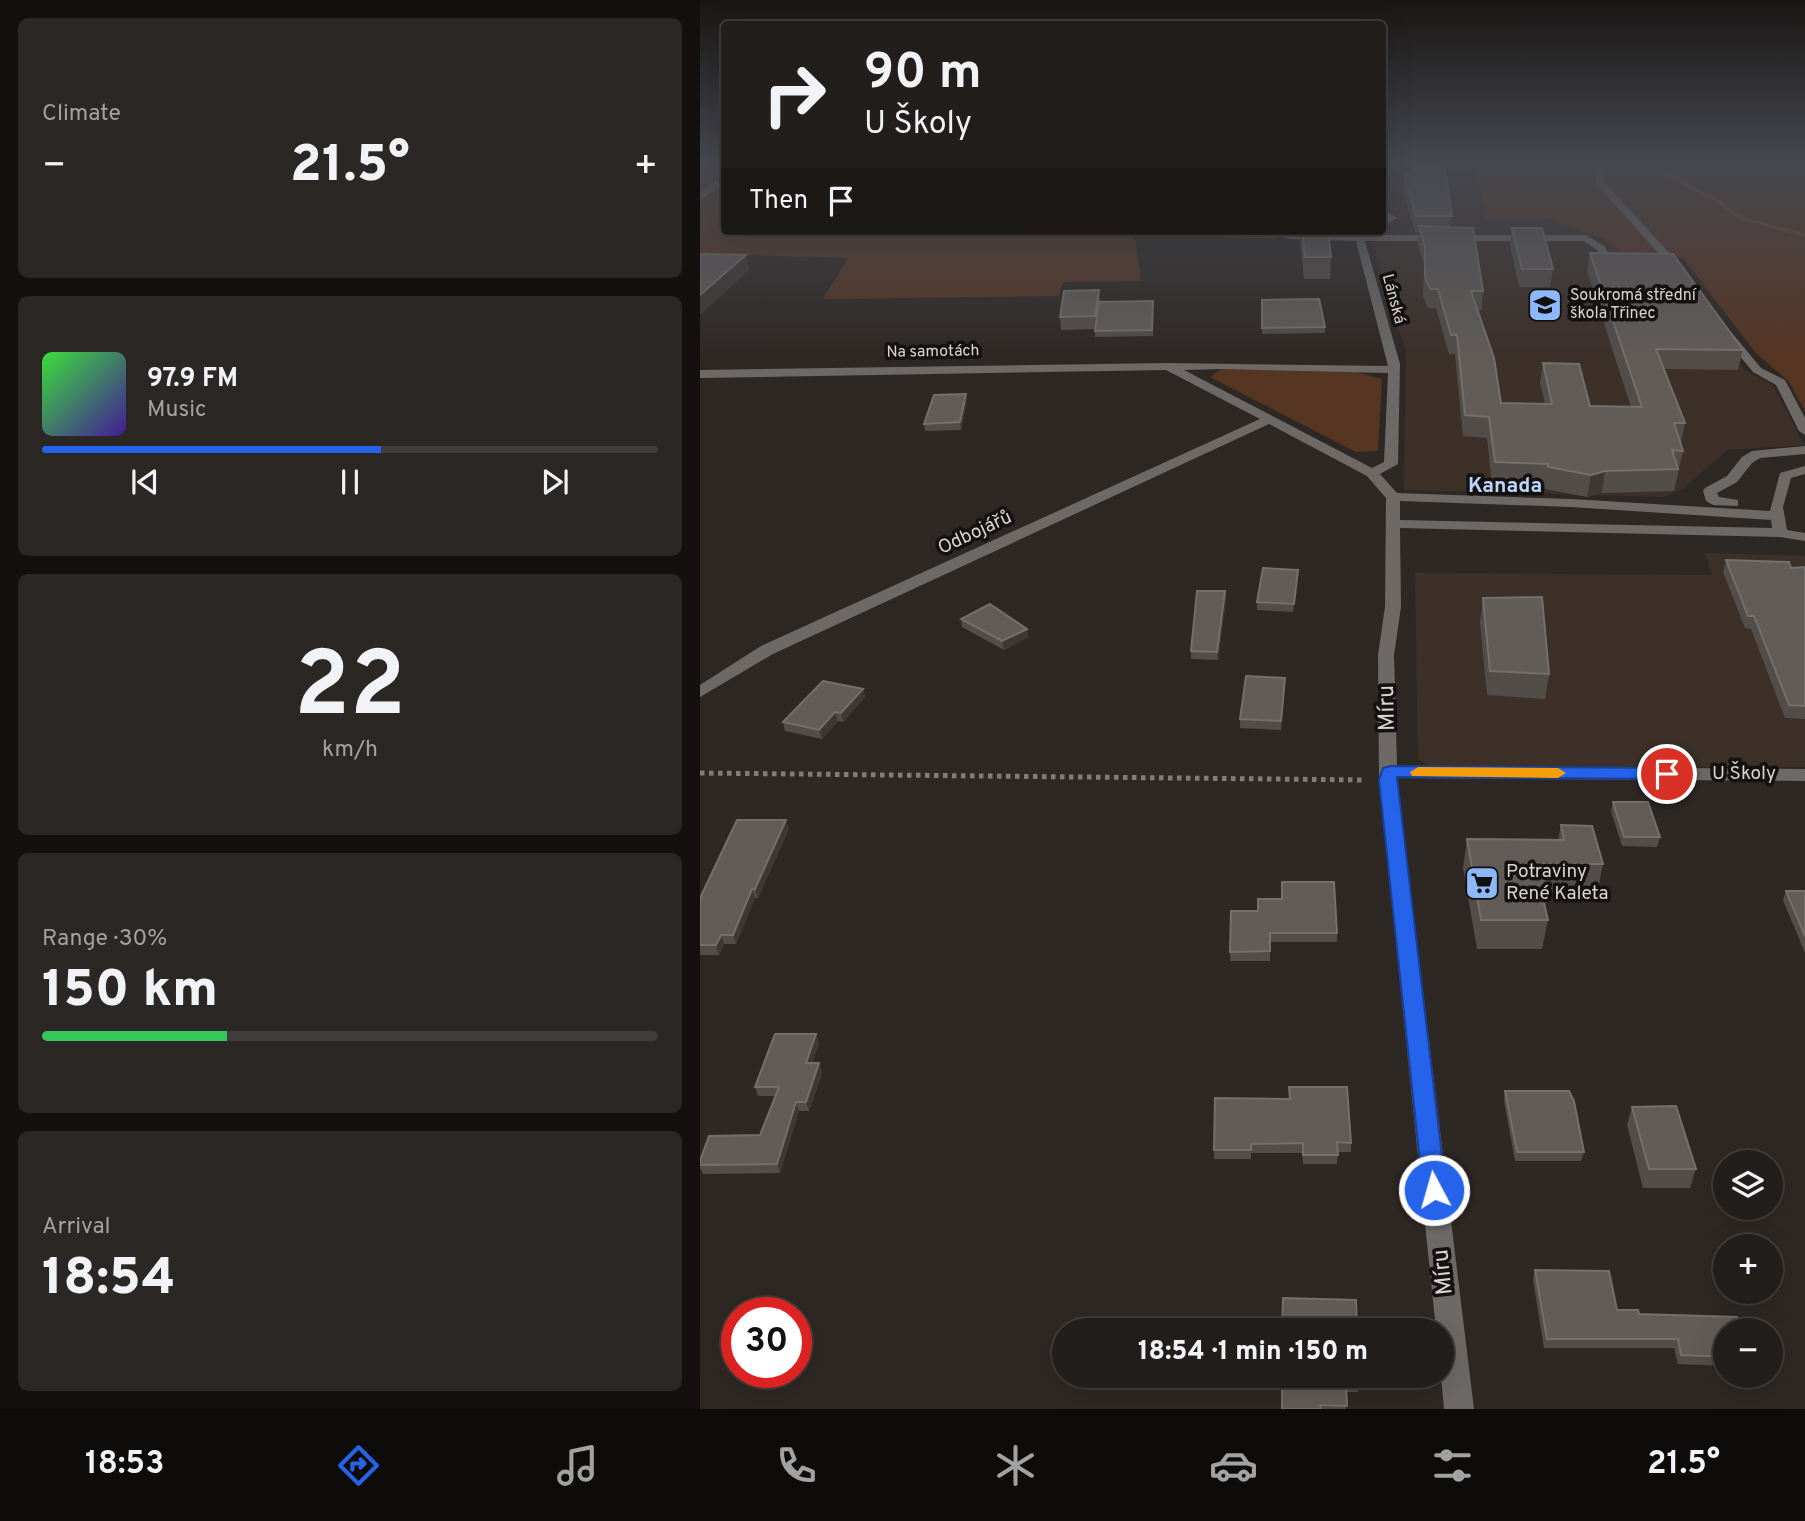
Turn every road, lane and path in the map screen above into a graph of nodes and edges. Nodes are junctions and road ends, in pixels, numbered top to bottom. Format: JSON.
{"nodes":[{"id":1,"x":1639,"y":228,"type":"edge"},
{"id":2,"x":1285,"y":235,"type":"edge"},
{"id":3,"x":1365,"y":235,"type":"edge"},
{"id":4,"x":1304,"y":236,"type":"joint"},
{"id":5,"x":1360,"y":238,"type":"junction"},
{"id":6,"x":1630,"y":265,"type":"edge"},
{"id":7,"x":1691,"y":286,"type":"edge"},
{"id":8,"x":1722,"y":327,"type":"edge"},
{"id":9,"x":1167,"y":366,"type":"junction"},
{"id":10,"x":1392,"y":370,"type":"junction"},
{"id":11,"x":700,"y":374,"type":"edge"},
{"id":12,"x":1271,"y":419,"type":"junction"},
{"id":13,"x":1805,"y":431,"type":"edge"},
{"id":14,"x":1805,"y":450,"type":"edge"},
{"id":15,"x":1805,"y":470,"type":"edge"},
{"id":16,"x":1373,"y":473,"type":"junction"},
{"id":17,"x":1393,"y":497,"type":"junction"},
{"id":18,"x":1776,"y":511,"type":"junction"},
{"id":19,"x":1392,"y":524,"type":"junction"},
{"id":20,"x":1780,"y":533,"type":"junction"},
{"id":21,"x":1805,"y":537,"type":"edge"},
{"id":22,"x":700,"y":692,"type":"edge"},
{"id":23,"x":700,"y":773,"type":"edge"},
{"id":24,"x":1805,"y":775,"type":"edge"},
{"id":25,"x":1389,"y":776,"type":"junction"},
{"id":26,"x":1459,"y":1409,"type":"edge"}],
"edges":[{"from":1,"to":7,"type":"street"},
{"from":2,"to":4,"type":"street"},
{"from":3,"to":5,"type":"street"},
{"from":4,"to":5,"type":"street"},
{"from":5,"to":6,"type":"street"},
{"from":5,"to":10,"type":"street","name":"Lánská"},
{"from":8,"to":13,"type":"street"},
{"from":9,"to":10,"type":"street","name":"Na samotách"},
{"from":9,"to":11,"type":"street","name":"Na samotách"},
{"from":9,"to":12,"type":"street","name":"Na samotách"},
{"from":10,"to":16,"type":"street","name":"Lánská"},
{"from":12,"to":16,"type":"street","name":"Na samotách"},
{"from":12,"to":22,"type":"street","name":"Odbojářů"},
{"from":14,"to":18,"type":"street"},
{"from":15,"to":18,"type":"street"},
{"from":16,"to":17,"type":"street"},
{"from":17,"to":18,"type":"street"},
{"from":17,"to":19,"type":"street","name":"Míru"},
{"from":18,"to":20,"type":"street"},
{"from":19,"to":20,"type":"street"},
{"from":19,"to":25,"type":"street","name":"Míru"},
{"from":20,"to":21,"type":"street"},
{"from":23,"to":25,"type":"path"},
{"from":24,"to":25,"type":"street","name":"U Školy"},
{"from":25,"to":26,"type":"street","name":"Míru"}]}
